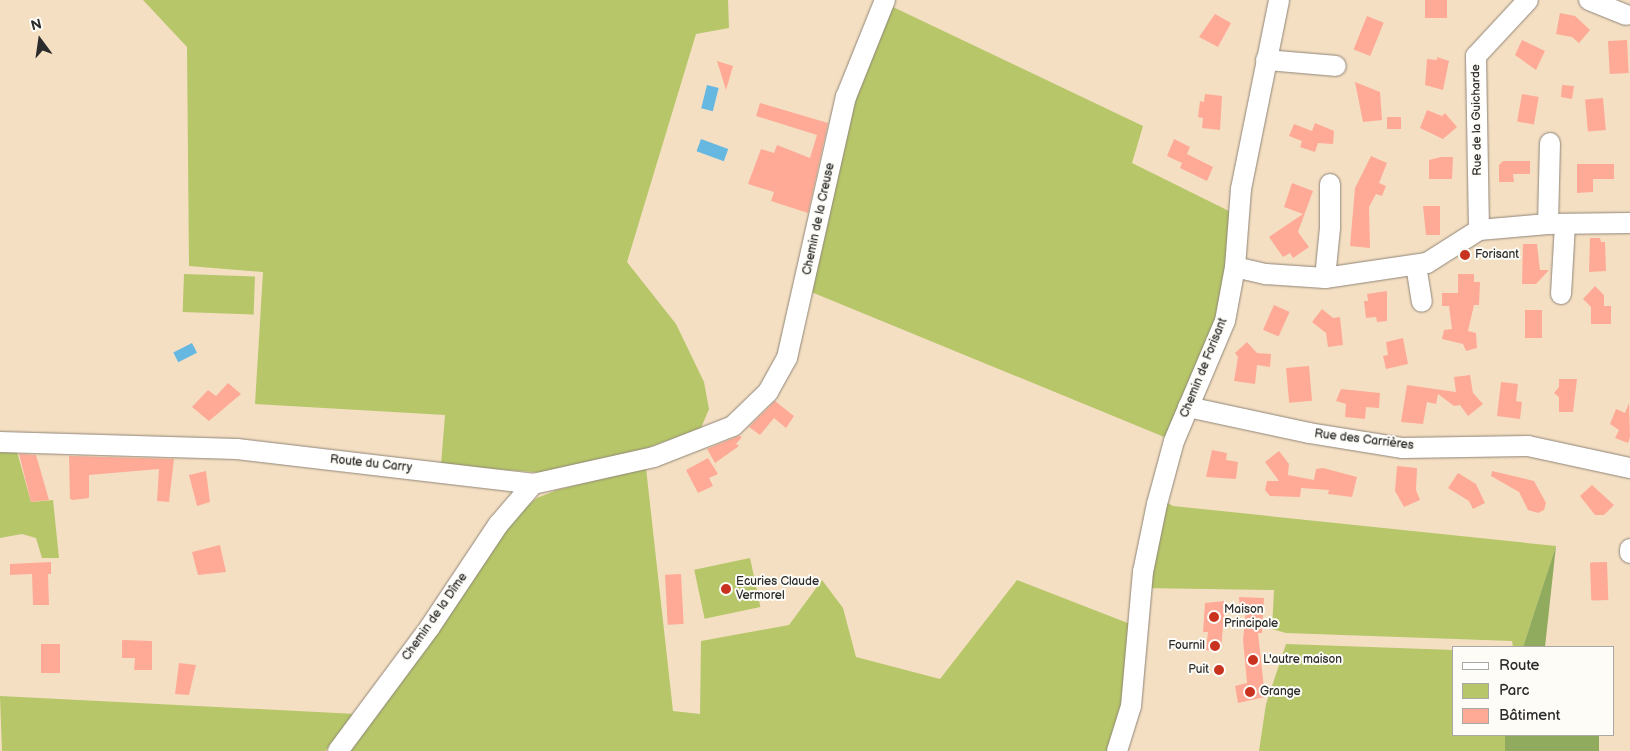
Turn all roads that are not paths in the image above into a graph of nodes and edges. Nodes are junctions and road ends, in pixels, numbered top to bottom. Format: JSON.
{"nodes":[{"id":1,"x":885,"y":0,"type":"edge"},
{"id":2,"x":1279,"y":0,"type":"edge"},
{"id":3,"x":1528,"y":0,"type":"edge"},
{"id":4,"x":1589,"y":0,"type":"edge"},
{"id":5,"x":1626,"y":15,"type":"dead end"},
{"id":6,"x":1266,"y":60,"type":"junction"},
{"id":7,"x":1336,"y":66,"type":"dead end"},
{"id":8,"x":1550,"y":143,"type":"dead end"},
{"id":9,"x":1330,"y":184,"type":"dead end"},
{"id":10,"x":1630,"y":223,"type":"edge"},
{"id":11,"x":1556,"y":224,"type":"junction"},
{"id":12,"x":1479,"y":230,"type":"junction"},
{"id":13,"x":1416,"y":265,"type":"junction"},
{"id":14,"x":1235,"y":267,"type":"junction"},
{"id":15,"x":1325,"y":278,"type":"junction"},
{"id":16,"x":1561,"y":294,"type":"dead end"},
{"id":17,"x":1422,"y":302,"type":"dead end"},
{"id":18,"x":1188,"y":407,"type":"junction"},
{"id":19,"x":733,"y":426,"type":"joint"},
{"id":20,"x":0,"y":442,"type":"edge"},
{"id":21,"x":1630,"y":468,"type":"edge"},
{"id":22,"x":533,"y":484,"type":"junction"},
{"id":23,"x":1630,"y":548,"type":"edge"},
{"id":24,"x":1630,"y":553,"type":"edge"},
{"id":25,"x":338,"y":751,"type":"edge"},
{"id":26,"x":1117,"y":751,"type":"edge"}],
"edges":[{"from":1,"to":19,"type":"street","name":"Chemin de la Creuse"},
{"from":2,"to":6,"type":"street","name":"Chemin de Forisant"},
{"from":3,"to":12,"type":"street","name":"Rue de la Guicharde"},
{"from":4,"to":5,"type":"street"},
{"from":6,"to":7,"type":"street"},
{"from":6,"to":14,"type":"street","name":"Chemin de Forisant"},
{"from":8,"to":11,"type":"street"},
{"from":9,"to":15,"type":"street"},
{"from":10,"to":11,"type":"street"},
{"from":11,"to":12,"type":"street"},
{"from":11,"to":16,"type":"street"},
{"from":12,"to":13,"type":"street"},
{"from":13,"to":15,"type":"street"},
{"from":13,"to":17,"type":"street"},
{"from":14,"to":15,"type":"street"},
{"from":14,"to":18,"type":"street","name":"Chemin de Forisant"},
{"from":18,"to":21,"type":"street","name":"Rue des Carrières"},
{"from":18,"to":26,"type":"street","name":"Chemin de Forisant"},
{"from":19,"to":22,"type":"street","name":"Route du Carry"},
{"from":20,"to":22,"type":"street","name":"Route du Carry"},
{"from":22,"to":25,"type":"street","name":"Chemin de la Dîme"},
{"from":23,"to":24,"type":"street"}]}
